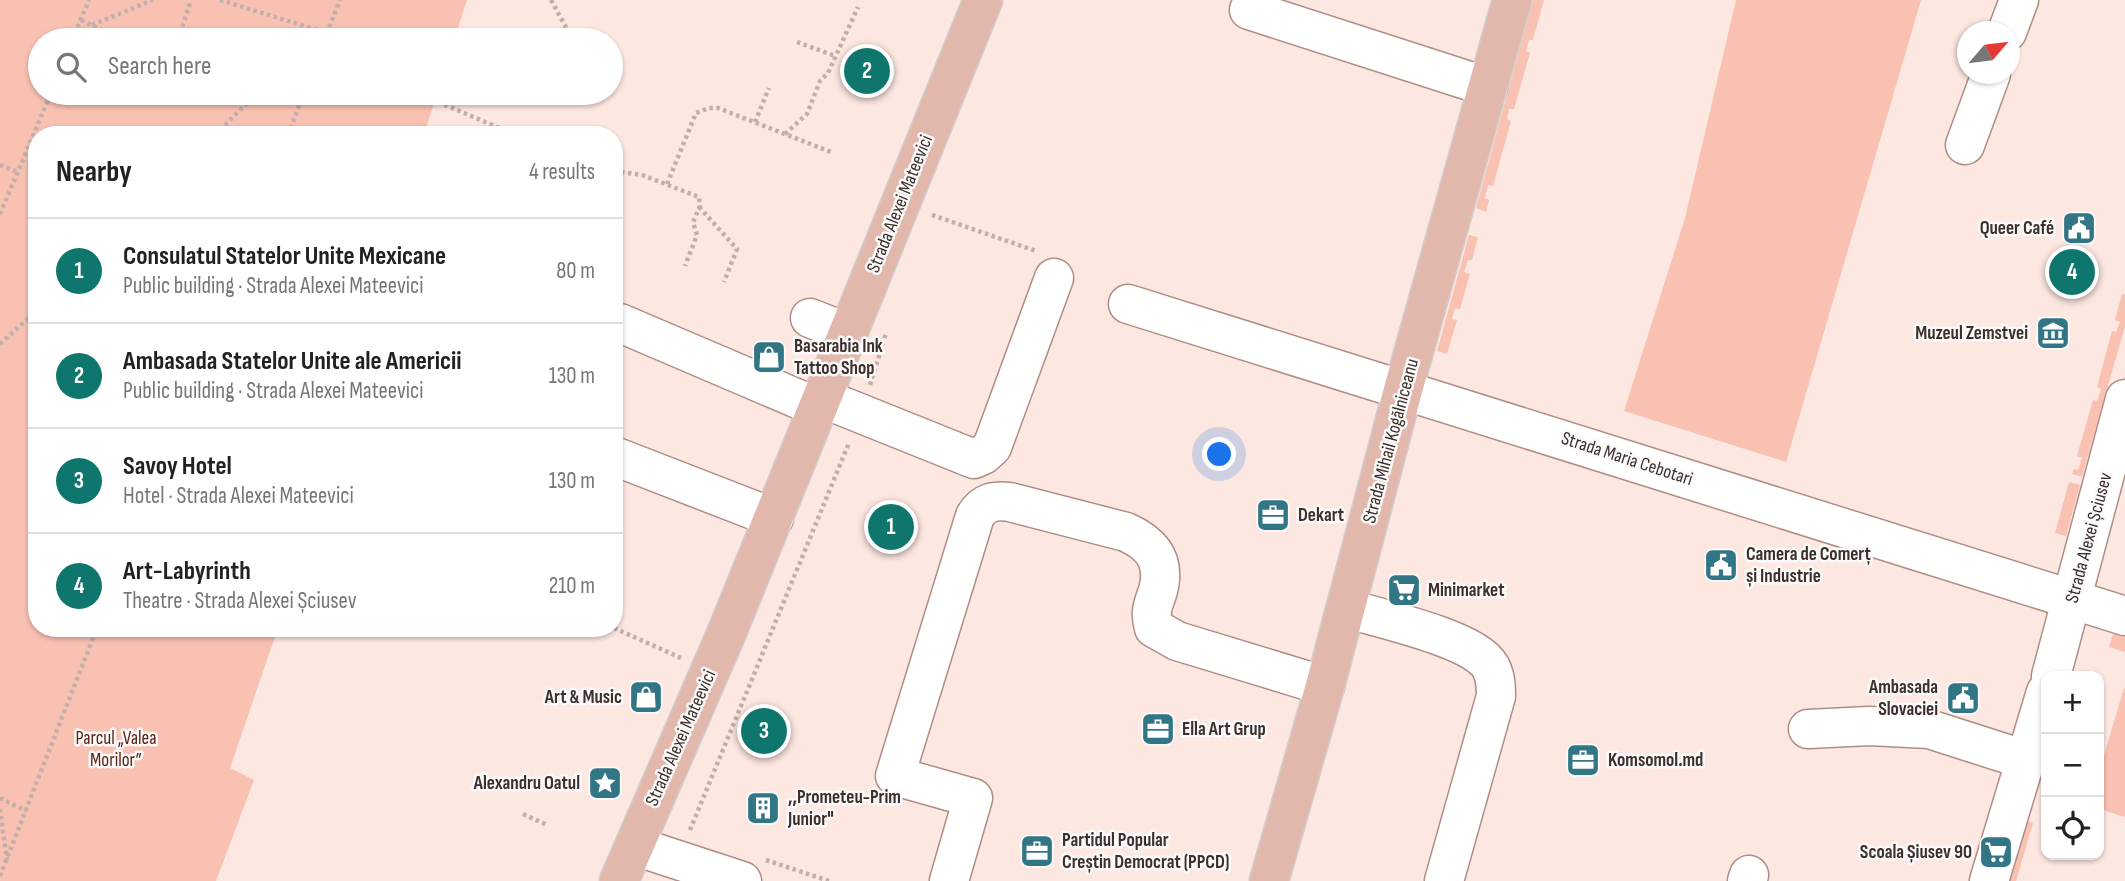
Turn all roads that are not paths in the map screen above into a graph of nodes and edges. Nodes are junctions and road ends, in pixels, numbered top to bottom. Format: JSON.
{"nodes":[{"id":1,"x":982,"y":0,"type":"edge"},
{"id":2,"x":1512,"y":0,"type":"edge"},
{"id":3,"x":2019,"y":0,"type":"edge"},
{"id":4,"x":1249,"y":10,"type":"dead end"},
{"id":5,"x":2011,"y":21,"type":"edge"},
{"id":6,"x":1987,"y":84,"type":"edge"},
{"id":7,"x":1488,"y":87,"type":"junction"},
{"id":8,"x":1965,"y":145,"type":"dead end"},
{"id":9,"x":1054,"y":278,"type":"road end"},
{"id":10,"x":1128,"y":304,"type":"dead end"},
{"id":11,"x":810,"y":318,"type":"dead end"},
{"id":12,"x":623,"y":324,"type":"edge"},
{"id":13,"x":848,"y":333,"type":"junction"},
{"id":14,"x":1403,"y":390,"type":"junction"},
{"id":15,"x":2125,"y":399,"type":"edge"},
{"id":16,"x":820,"y":403,"type":"junction"},
{"id":17,"x":623,"y":459,"type":"edge"},
{"id":18,"x":774,"y":517,"type":"junction"},
{"id":19,"x":2072,"y":600,"type":"junction"},
{"id":20,"x":1346,"y":608,"type":"junction"},
{"id":21,"x":2125,"y":615,"type":"edge"},
{"id":22,"x":2052,"y":671,"type":"edge"},
{"id":23,"x":1325,"y":686,"type":"junction"},
{"id":24,"x":2041,"y":709,"type":"edge"},
{"id":25,"x":1808,"y":729,"type":"dead end"},
{"id":26,"x":2026,"y":760,"type":"junction"},
{"id":27,"x":635,"y":846,"type":"junction"},
{"id":28,"x":748,"y":868,"type":"edge"},
{"id":29,"x":619,"y":881,"type":"edge"},
{"id":30,"x":949,"y":881,"type":"edge"},
{"id":31,"x":1269,"y":881,"type":"edge"},
{"id":32,"x":1444,"y":881,"type":"edge"},
{"id":33,"x":1989,"y":881,"type":"edge"}],
"edges":[{"from":1,"to":13,"type":"main road","name":"Strada Alexei Mateevici"},
{"from":2,"to":7,"type":"main road","name":"Strada Mihail Kogălniceanu"},
{"from":3,"to":5,"type":"street"},
{"from":4,"to":7,"type":"street"},
{"from":6,"to":8,"type":"street"},
{"from":7,"to":14,"type":"main road","name":"Strada Mihail Kogălniceanu"},
{"from":9,"to":16,"type":"street"},
{"from":10,"to":14,"type":"street","name":"Strada Maria Cebotari"},
{"from":11,"to":13,"type":"street"},
{"from":12,"to":16,"type":"street"},
{"from":13,"to":16,"type":"main road","name":"Strada Alexei Mateevici"},
{"from":14,"to":19,"type":"street","name":"Strada Maria Cebotari"},
{"from":14,"to":20,"type":"main road","name":"Strada Mihail Kogălniceanu"},
{"from":15,"to":19,"type":"street","name":"Strada Alexei Șciusev"},
{"from":16,"to":18,"type":"main road","name":"Strada Alexei Mateevici"},
{"from":17,"to":18,"type":"street"},
{"from":18,"to":27,"type":"main road","name":"Strada Alexei Mateevici"},
{"from":19,"to":21,"type":"street","name":"Strada Maria Cebotari"},
{"from":19,"to":22,"type":"street","name":"Strada Alexei Șciusev"},
{"from":20,"to":23,"type":"main road","name":"Strada Mihail Kogălniceanu"},
{"from":20,"to":32,"type":"street"},
{"from":23,"to":30,"type":"street"},
{"from":23,"to":31,"type":"main road","name":"Strada Mihail Kogălniceanu"},
{"from":24,"to":26,"type":"street"},
{"from":25,"to":26,"type":"street"},
{"from":26,"to":33,"type":"street"},
{"from":27,"to":28,"type":"street"},
{"from":27,"to":29,"type":"main road","name":"Strada Alexei Mateevici"}]}
